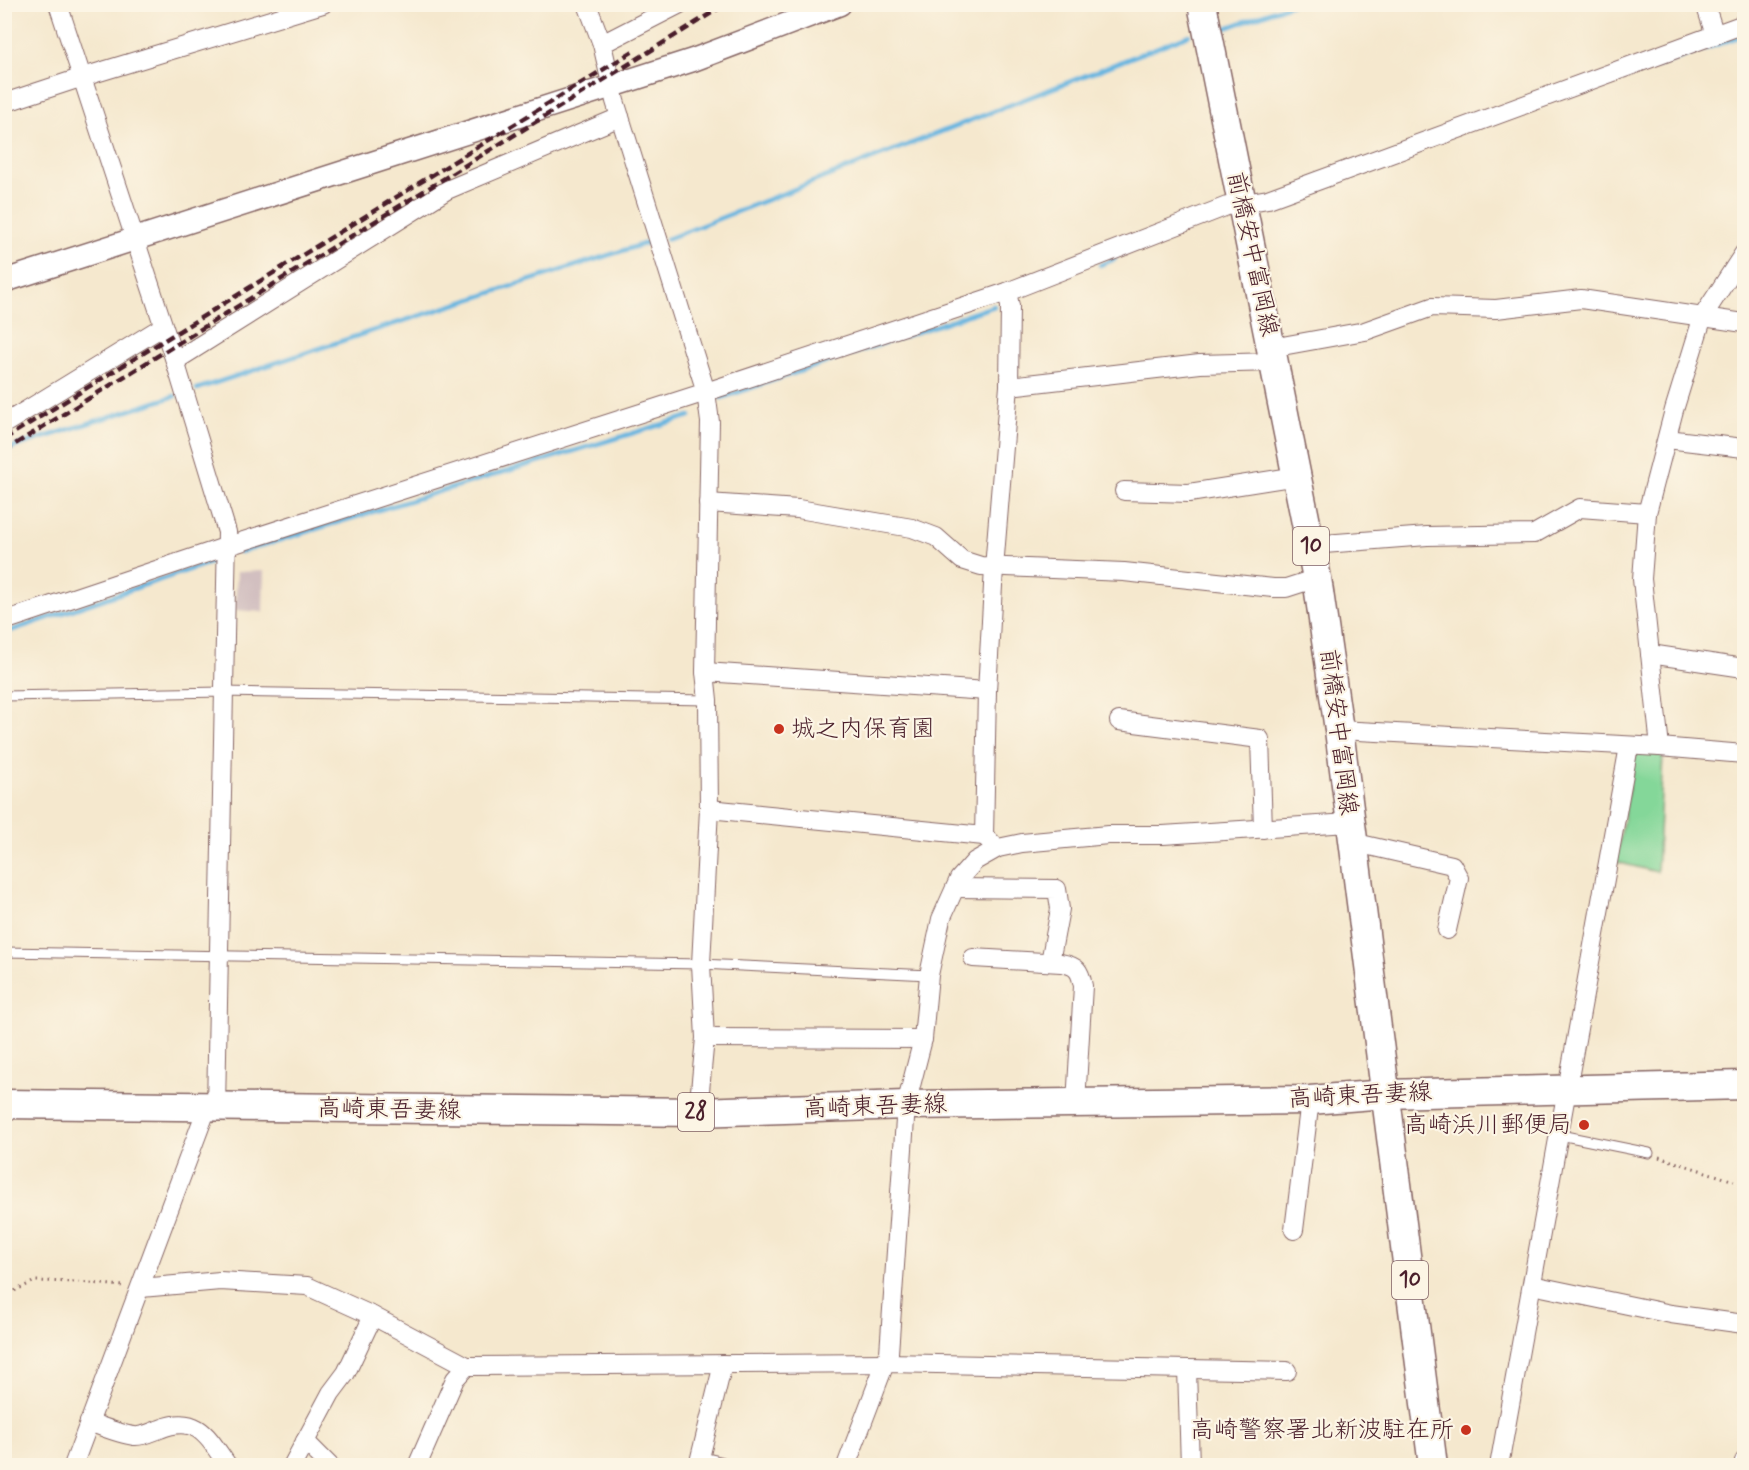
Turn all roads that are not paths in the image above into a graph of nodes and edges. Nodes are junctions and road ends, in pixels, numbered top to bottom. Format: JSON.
{"nodes":[{"id":1,"x":58,"y":4,"type":"edge"},
{"id":2,"x":323,"y":4,"type":"edge"},
{"id":3,"x":587,"y":4,"type":"edge"},
{"id":4,"x":680,"y":4,"type":"edge"},
{"id":5,"x":840,"y":4,"type":"edge"},
{"id":6,"x":1202,"y":4,"type":"edge"},
{"id":7,"x":1705,"y":4,"type":"edge"},
{"id":8,"x":1744,"y":24,"type":"edge"},
{"id":9,"x":1715,"y":35,"type":"junction"},
{"id":10,"x":602,"y":44,"type":"junction"},
{"id":11,"x":82,"y":77,"type":"junction"},
{"id":12,"x":612,"y":86,"type":"junction"},
{"id":13,"x":4,"y":103,"type":"edge"},
{"id":14,"x":620,"y":117,"type":"junction"},
{"id":15,"x":1241,"y":205,"type":"junction"},
{"id":16,"x":135,"y":239,"type":"junction"},
{"id":17,"x":1744,"y":253,"type":"edge"},
{"id":18,"x":4,"y":281,"type":"edge"},
{"id":19,"x":1007,"y":292,"type":"junction"},
{"id":20,"x":1703,"y":316,"type":"junction"},
{"id":21,"x":1744,"y":323,"type":"edge"},
{"id":22,"x":162,"y":327,"type":"junction"},
{"id":23,"x":1273,"y":355,"type":"junction"},
{"id":24,"x":175,"y":361,"type":"junction"},
{"id":25,"x":1009,"y":386,"type":"junction"},
{"id":26,"x":706,"y":392,"type":"junction"},
{"id":27,"x":4,"y":424,"type":"edge"},
{"id":28,"x":1667,"y":440,"type":"junction"},
{"id":29,"x":1744,"y":448,"type":"edge"},
{"id":30,"x":1297,"y":476,"type":"junction"},
{"id":31,"x":1124,"y":490,"type":"dead end"},
{"id":32,"x":708,"y":503,"type":"junction"},
{"id":33,"x":1647,"y":513,"type":"junction"},
{"id":34,"x":1311,"y":545,"type":"junction"},
{"id":35,"x":228,"y":546,"type":"junction"},
{"id":36,"x":994,"y":568,"type":"junction"},
{"id":37,"x":1317,"y":578,"type":"junction"},
{"id":38,"x":4,"y":621,"type":"edge"},
{"id":39,"x":1650,"y":654,"type":"junction"},
{"id":40,"x":1744,"y":668,"type":"edge"},
{"id":41,"x":705,"y":672,"type":"junction"},
{"id":42,"x":987,"y":691,"type":"junction"},
{"id":43,"x":224,"y":692,"type":"junction"},
{"id":44,"x":4,"y":696,"type":"edge"},
{"id":45,"x":708,"y":700,"type":"junction"},
{"id":46,"x":1119,"y":721,"type":"dead end"},
{"id":47,"x":1339,"y":730,"type":"junction"},
{"id":48,"x":1629,"y":746,"type":"junction"},
{"id":49,"x":1660,"y":747,"type":"junction"},
{"id":50,"x":1744,"y":754,"type":"edge"},
{"id":51,"x":709,"y":809,"type":"junction"},
{"id":52,"x":1263,"y":829,"type":"junction"},
{"id":53,"x":1351,"y":832,"type":"junction"},
{"id":54,"x":984,"y":836,"type":"junction"},
{"id":55,"x":998,"y":848,"type":"junction"},
{"id":56,"x":956,"y":888,"type":"junction"},
{"id":57,"x":1447,"y":930,"type":"dead end"},
{"id":58,"x":4,"y":952,"type":"edge"},
{"id":59,"x":220,"y":956,"type":"junction"},
{"id":60,"x":973,"y":958,"type":"dead end"},
{"id":61,"x":1050,"y":962,"type":"junction"},
{"id":62,"x":701,"y":964,"type":"junction"},
{"id":63,"x":929,"y":975,"type":"junction"},
{"id":64,"x":705,"y":1038,"type":"junction"},
{"id":65,"x":923,"y":1039,"type":"junction"},
{"id":66,"x":1744,"y":1085,"type":"edge"},
{"id":67,"x":1566,"y":1088,"type":"junction"},
{"id":68,"x":1386,"y":1094,"type":"junction"},
{"id":69,"x":1310,"y":1100,"type":"junction"},
{"id":70,"x":1076,"y":1103,"type":"junction"},
{"id":71,"x":4,"y":1104,"type":"edge"},
{"id":72,"x":906,"y":1105,"type":"junction"},
{"id":73,"x":212,"y":1108,"type":"junction"},
{"id":74,"x":698,"y":1112,"type":"junction"},
{"id":75,"x":1560,"y":1135,"type":"junction"},
{"id":76,"x":1649,"y":1153,"type":"road end"},
{"id":77,"x":1294,"y":1230,"type":"dead end"},
{"id":78,"x":1532,"y":1285,"type":"junction"},
{"id":79,"x":141,"y":1287,"type":"junction"},
{"id":80,"x":373,"y":1316,"type":"junction"},
{"id":81,"x":1744,"y":1324,"type":"edge"},
{"id":82,"x":887,"y":1363,"type":"junction"},
{"id":83,"x":723,"y":1364,"type":"junction"},
{"id":84,"x":467,"y":1366,"type":"junction"},
{"id":85,"x":1187,"y":1370,"type":"junction"},
{"id":86,"x":1287,"y":1371,"type":"dead end"},
{"id":87,"x":89,"y":1422,"type":"junction"},
{"id":88,"x":305,"y":1441,"type":"junction"},
{"id":89,"x":1744,"y":1461,"type":"edge"},
{"id":90,"x":699,"y":1463,"type":"edge"},
{"id":91,"x":73,"y":1466,"type":"edge"},
{"id":92,"x":228,"y":1466,"type":"edge"},
{"id":93,"x":292,"y":1466,"type":"edge"},
{"id":94,"x":330,"y":1466,"type":"edge"},
{"id":95,"x":417,"y":1466,"type":"edge"},
{"id":96,"x":721,"y":1466,"type":"edge"},
{"id":97,"x":846,"y":1466,"type":"edge"},
{"id":98,"x":1190,"y":1466,"type":"edge"},
{"id":99,"x":1434,"y":1466,"type":"edge"},
{"id":100,"x":1499,"y":1466,"type":"edge"},
{"id":101,"x":1743,"y":1466,"type":"edge"}],
"edges":[{"from":1,"to":11,"type":"street"},
{"from":2,"to":11,"type":"street"},
{"from":3,"to":10,"type":"street"},
{"from":4,"to":10,"type":"street"},
{"from":5,"to":12,"type":"street"},
{"from":6,"to":15,"type":"main road","name":"前橋安中富岡線","number":"10"},
{"from":7,"to":9,"type":"street"},
{"from":8,"to":9,"type":"street"},
{"from":9,"to":15,"type":"street"},
{"from":10,"to":12,"type":"street"},
{"from":11,"to":13,"type":"street"},
{"from":11,"to":16,"type":"street"},
{"from":12,"to":14,"type":"street"},
{"from":12,"to":16,"type":"street"},
{"from":14,"to":24,"type":"street"},
{"from":14,"to":26,"type":"street"},
{"from":15,"to":19,"type":"street"},
{"from":15,"to":23,"type":"main road","name":"前橋安中富岡線","number":"10"},
{"from":16,"to":18,"type":"street"},
{"from":16,"to":22,"type":"street"},
{"from":17,"to":20,"type":"street"},
{"from":19,"to":25,"type":"street"},
{"from":19,"to":26,"type":"street"},
{"from":20,"to":21,"type":"street"},
{"from":20,"to":23,"type":"street"},
{"from":20,"to":28,"type":"street"},
{"from":22,"to":24,"type":"street"},
{"from":22,"to":27,"type":"street"},
{"from":23,"to":25,"type":"street"},
{"from":23,"to":30,"type":"main road","name":"前橋安中富岡線","number":"10"},
{"from":24,"to":35,"type":"street"},
{"from":25,"to":36,"type":"street"},
{"from":26,"to":32,"type":"street"},
{"from":26,"to":35,"type":"street"},
{"from":28,"to":29,"type":"street"},
{"from":28,"to":33,"type":"street"},
{"from":30,"to":31,"type":"street"},
{"from":30,"to":34,"type":"main road","name":"前橋安中富岡線","number":"10"},
{"from":32,"to":36,"type":"street"},
{"from":32,"to":41,"type":"street"},
{"from":33,"to":34,"type":"street"},
{"from":33,"to":39,"type":"street"},
{"from":34,"to":37,"type":"main road","name":"前橋安中富岡線","number":"10"},
{"from":35,"to":38,"type":"street"},
{"from":35,"to":43,"type":"street"},
{"from":36,"to":37,"type":"street"},
{"from":36,"to":42,"type":"street"},
{"from":37,"to":47,"type":"main road","name":"前橋安中富岡線","number":"10"},
{"from":39,"to":40,"type":"street"},
{"from":39,"to":49,"type":"street"},
{"from":41,"to":42,"type":"street"},
{"from":41,"to":45,"type":"street"},
{"from":42,"to":54,"type":"street"},
{"from":43,"to":44,"type":"lane"},
{"from":43,"to":45,"type":"lane"},
{"from":43,"to":59,"type":"street"},
{"from":45,"to":51,"type":"street"},
{"from":46,"to":52,"type":"street"},
{"from":47,"to":48,"type":"street"},
{"from":47,"to":53,"type":"main road","name":"前橋安中富岡線","number":"10"},
{"from":48,"to":49,"type":"street"},
{"from":48,"to":67,"type":"street"},
{"from":49,"to":50,"type":"street"},
{"from":51,"to":54,"type":"street"},
{"from":51,"to":62,"type":"street"},
{"from":52,"to":53,"type":"street"},
{"from":52,"to":55,"type":"street"},
{"from":53,"to":57,"type":"street"},
{"from":53,"to":68,"type":"main road","name":"前橋安中富岡線","number":"10"},
{"from":54,"to":55,"type":"street"},
{"from":55,"to":56,"type":"street"},
{"from":56,"to":61,"type":"street"},
{"from":56,"to":63,"type":"street"},
{"from":58,"to":59,"type":"lane"},
{"from":59,"to":62,"type":"lane"},
{"from":59,"to":73,"type":"street"},
{"from":60,"to":61,"type":"street"},
{"from":61,"to":70,"type":"street"},
{"from":62,"to":63,"type":"lane"},
{"from":62,"to":64,"type":"street"},
{"from":63,"to":65,"type":"street"},
{"from":64,"to":65,"type":"street"},
{"from":64,"to":74,"type":"street"},
{"from":65,"to":72,"type":"street"},
{"from":66,"to":67,"type":"main road","name":"高崎東吾妻線","number":"28"},
{"from":67,"to":68,"type":"main road","name":"高崎東吾妻線","number":"28"},
{"from":67,"to":75,"type":"street"},
{"from":68,"to":69,"type":"main road","name":"高崎東吾妻線","number":"28"},
{"from":68,"to":99,"type":"main road","name":"前橋安中富岡線","number":"10"},
{"from":69,"to":70,"type":"main road","name":"高崎東吾妻線","number":"28"},
{"from":69,"to":77,"type":"street"},
{"from":70,"to":72,"type":"main road","name":"高崎東吾妻線","number":"28"},
{"from":71,"to":73,"type":"main road","name":"高崎東吾妻線","number":"28"},
{"from":72,"to":74,"type":"main road","name":"高崎東吾妻線","number":"28"},
{"from":72,"to":82,"type":"street"},
{"from":73,"to":74,"type":"main road","name":"高崎東吾妻線","number":"28"},
{"from":73,"to":79,"type":"street"},
{"from":75,"to":76,"type":"lane"},
{"from":75,"to":78,"type":"street"},
{"from":78,"to":81,"type":"street"},
{"from":78,"to":100,"type":"street"},
{"from":79,"to":80,"type":"street"},
{"from":79,"to":87,"type":"street"},
{"from":80,"to":84,"type":"street"},
{"from":80,"to":88,"type":"street"},
{"from":82,"to":83,"type":"street"},
{"from":82,"to":85,"type":"street"},
{"from":82,"to":97,"type":"street"},
{"from":83,"to":84,"type":"street"},
{"from":83,"to":90,"type":"street"},
{"from":84,"to":95,"type":"street"},
{"from":85,"to":86,"type":"street"},
{"from":85,"to":98,"type":"street"},
{"from":87,"to":91,"type":"street"},
{"from":87,"to":92,"type":"street"},
{"from":88,"to":93,"type":"street"},
{"from":88,"to":94,"type":"street"},
{"from":89,"to":101,"type":"street"},
{"from":90,"to":96,"type":"street"}]}
